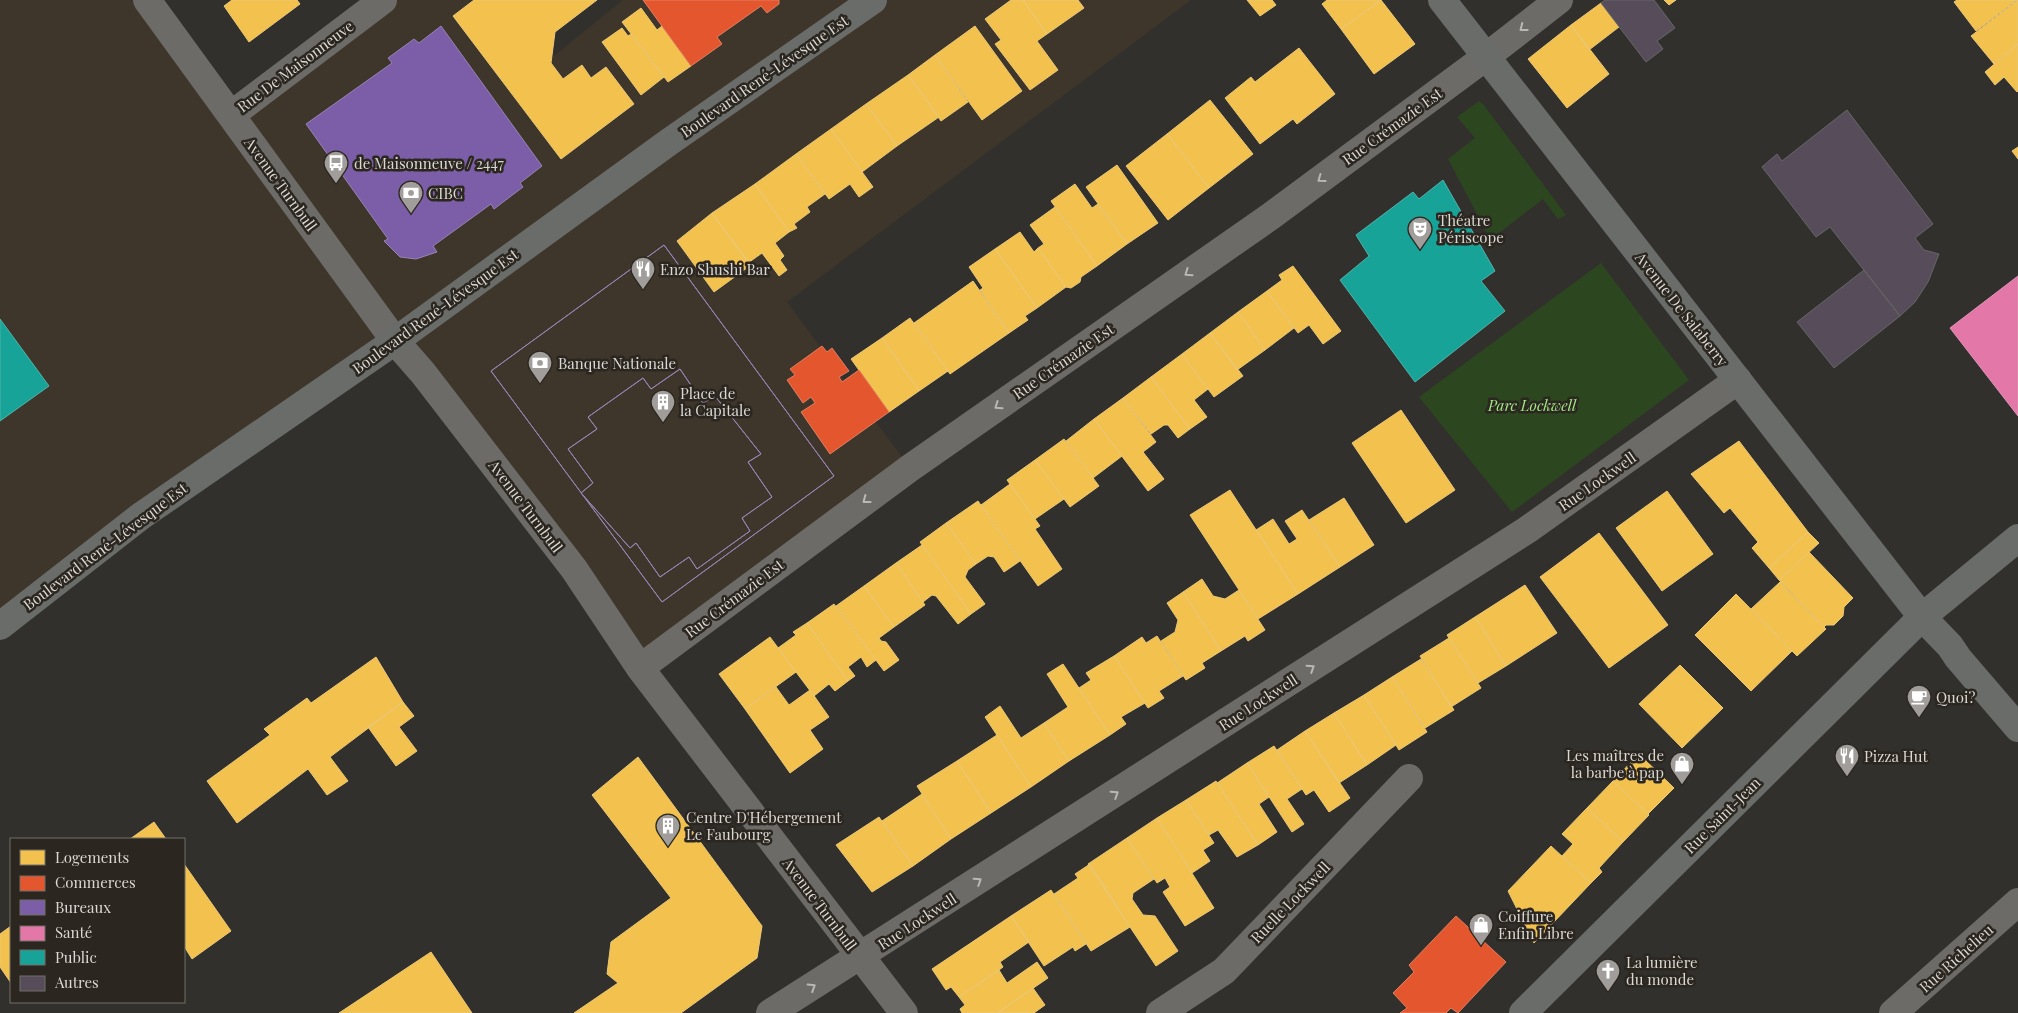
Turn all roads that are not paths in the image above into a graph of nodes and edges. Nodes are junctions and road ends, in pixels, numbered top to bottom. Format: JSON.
{"nodes":[{"id":1,"x":147,"y":0,"type":"edge"},
{"id":2,"x":383,"y":0,"type":"edge"},
{"id":3,"x":873,"y":0,"type":"edge"},
{"id":4,"x":1442,"y":0,"type":"edge"},
{"id":5,"x":1560,"y":0,"type":"edge"},
{"id":6,"x":1487,"y":56,"type":"junction"},
{"id":7,"x":231,"y":115,"type":"junction"},
{"id":8,"x":396,"y":341,"type":"junction"},
{"id":9,"x":1738,"y":380,"type":"junction"},
{"id":10,"x":2018,"y":538,"type":"edge"},
{"id":11,"x":1922,"y":617,"type":"junction"},
{"id":12,"x":0,"y":626,"type":"edge"},
{"id":13,"x":640,"y":668,"type":"junction"},
{"id":14,"x":2018,"y":728,"type":"edge"},
{"id":15,"x":1409,"y":778,"type":"dead end"},
{"id":16,"x":2018,"y":902,"type":"edge"},
{"id":17,"x":860,"y":957,"type":"junction"},
{"id":18,"x":1535,"y":1009,"type":"edge"},
{"id":19,"x":770,"y":1013,"type":"edge"},
{"id":20,"x":904,"y":1013,"type":"edge"},
{"id":21,"x":1160,"y":1013,"type":"edge"},
{"id":22,"x":1893,"y":1013,"type":"edge"}],
"edges":[{"from":1,"to":7,"type":"street","name":"Avenue Turnbull"},
{"from":2,"to":7,"type":"street","name":"Rue De Maisonneuve"},
{"from":3,"to":8,"type":"main road","name":"Boulevard René-Lévesque Est"},
{"from":4,"to":6,"type":"main road","name":"Avenue De Salaberry"},
{"from":5,"to":6,"type":"street","name":"Rue Crémazie Est","one_way":true},
{"from":6,"to":9,"type":"main road","name":"Avenue De Salaberry"},
{"from":6,"to":13,"type":"street","name":"Rue Crémazie Est","one_way":true},
{"from":7,"to":8,"type":"street","name":"Avenue Turnbull"},
{"from":8,"to":12,"type":"main road","name":"Boulevard René-Lévesque Est"},
{"from":8,"to":13,"type":"street","name":"Avenue Turnbull"},
{"from":9,"to":11,"type":"main road","name":"Avenue De Salaberry"},
{"from":17,"to":9,"type":"street","name":"Rue Lockwell","one_way":true},
{"from":10,"to":11,"type":"main road","name":"Rue Saint-Jean"},
{"from":11,"to":14,"type":"main road","name":"Avenue De Salaberry"},
{"from":11,"to":18,"type":"main road","name":"Rue Saint-Jean"},
{"from":13,"to":17,"type":"street","name":"Avenue Turnbull"},
{"from":15,"to":21,"type":"street","name":"Ruelle Lockwell"},
{"from":16,"to":22,"type":"street","name":"Rue Richelieu"},
{"from":19,"to":17,"type":"street","name":"Rue Lockwell","one_way":true},
{"from":17,"to":20,"type":"street","name":"Avenue Turnbull"}]}
